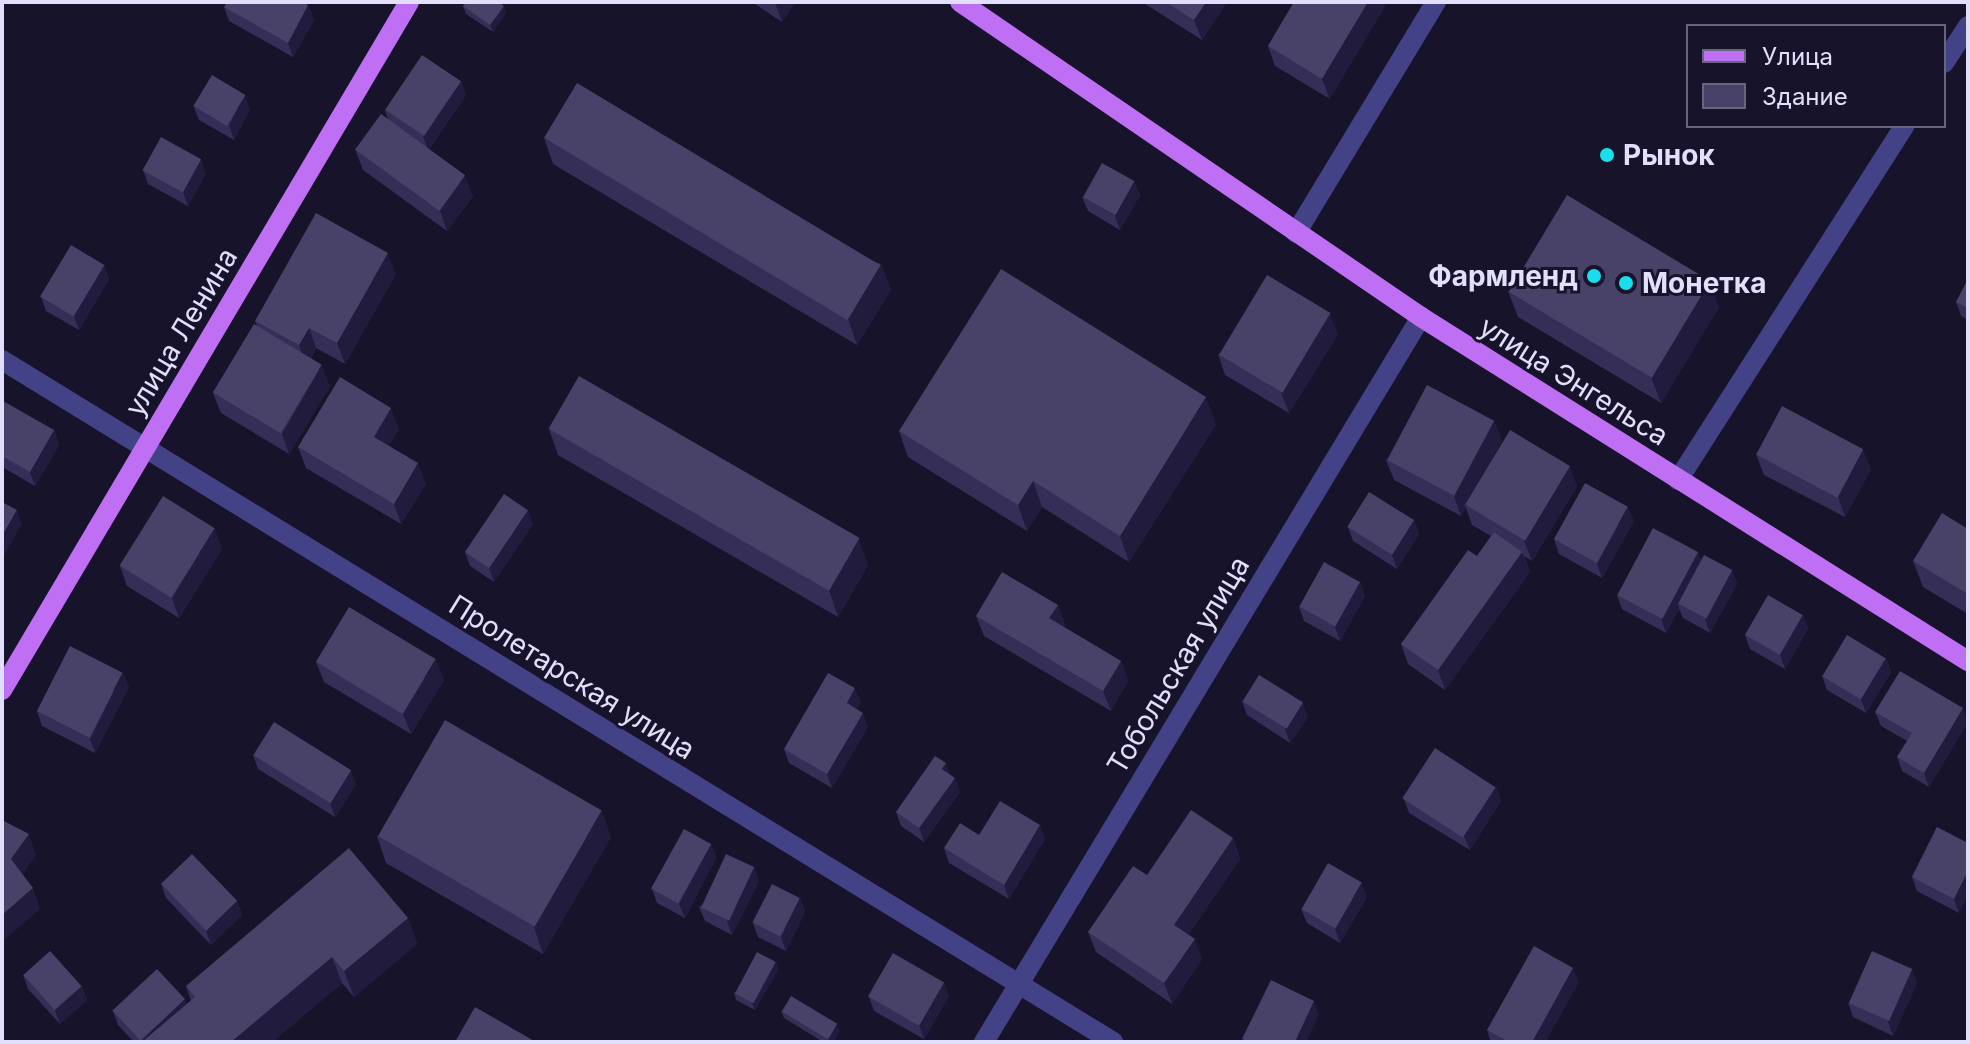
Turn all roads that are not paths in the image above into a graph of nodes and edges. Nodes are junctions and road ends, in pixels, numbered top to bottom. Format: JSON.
{"nodes":[{"id":1,"x":409,"y":2,"type":"edge"},
{"id":2,"x":960,"y":2,"type":"edge"},
{"id":3,"x":1436,"y":2,"type":"edge"},
{"id":4,"x":1968,"y":26,"type":"edge"},
{"id":5,"x":1946,"y":60,"type":"edge"},
{"id":6,"x":1903,"y":128,"type":"edge"},
{"id":7,"x":1296,"y":233,"type":"junction"},
{"id":8,"x":1421,"y":317,"type":"junction"},
{"id":9,"x":2,"y":360,"type":"edge"},
{"id":10,"x":145,"y":448,"type":"junction"},
{"id":11,"x":1678,"y":480,"type":"junction"},
{"id":12,"x":1968,"y":661,"type":"edge"},
{"id":13,"x":2,"y":690,"type":"edge"},
{"id":14,"x":1018,"y":984,"type":"junction"},
{"id":15,"x":984,"y":1042,"type":"edge"},
{"id":16,"x":1113,"y":1042,"type":"edge"}],
"edges":[{"from":1,"to":10,"type":"main road","name":"улица Ленина"},
{"from":2,"to":7,"type":"main road","name":"улица Энгельса"},
{"from":3,"to":7,"type":"street"},
{"from":4,"to":5,"type":"street"},
{"from":6,"to":11,"type":"street"},
{"from":7,"to":8,"type":"main road","name":"улица Энгельса"},
{"from":8,"to":11,"type":"main road","name":"улица Энгельса"},
{"from":8,"to":14,"type":"street","name":"Тобольская улица"},
{"from":9,"to":10,"type":"street","name":"Пролетарская улица"},
{"from":10,"to":13,"type":"main road","name":"улица Ленина"},
{"from":10,"to":14,"type":"street","name":"Пролетарская улица"},
{"from":11,"to":12,"type":"main road","name":"улица Энгельса"},
{"from":14,"to":15,"type":"street","name":"Тобольская улица"},
{"from":14,"to":16,"type":"street","name":"Пролетарская улица"}]}
